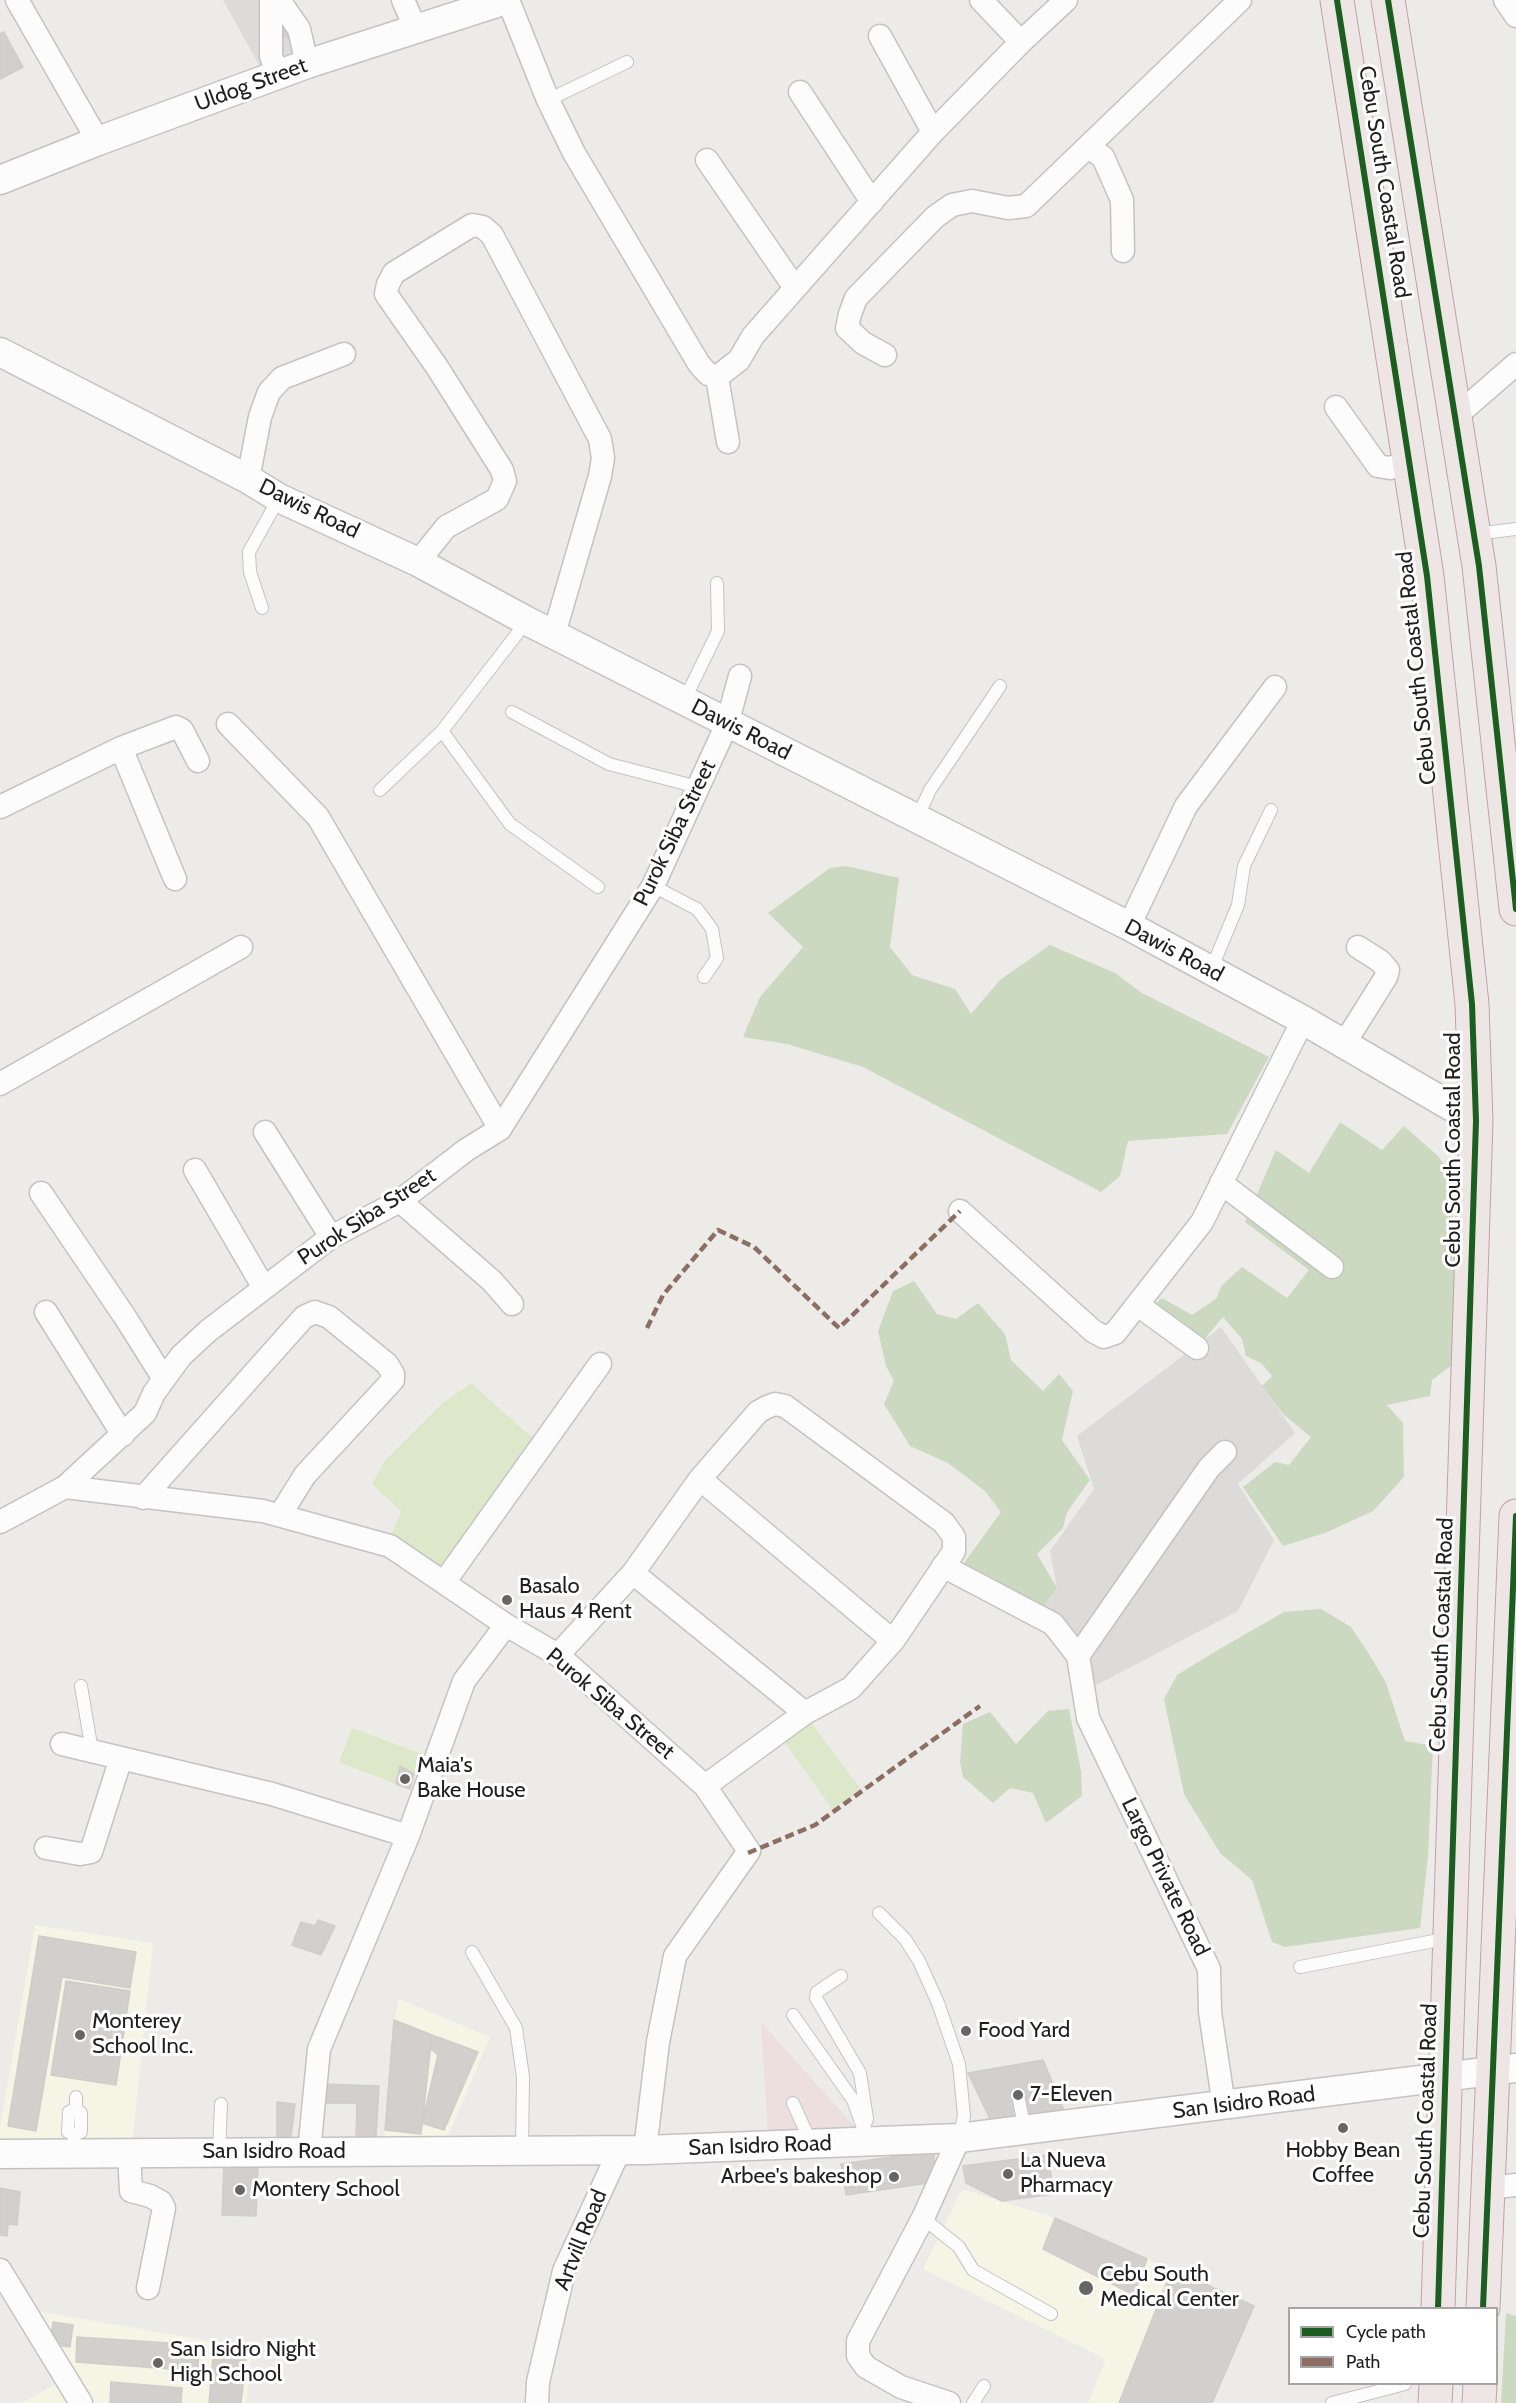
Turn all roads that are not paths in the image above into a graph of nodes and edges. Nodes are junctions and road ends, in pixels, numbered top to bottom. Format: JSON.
{"nodes":[{"id":1,"x":17,"y":0,"type":"edge"},
{"id":2,"x":271,"y":0,"type":"edge"},
{"id":3,"x":279,"y":0,"type":"edge"},
{"id":4,"x":403,"y":0,"type":"edge"},
{"id":5,"x":507,"y":0,"type":"edge"},
{"id":6,"x":981,"y":0,"type":"edge"},
{"id":7,"x":1066,"y":0,"type":"edge"},
{"id":8,"x":1240,"y":0,"type":"edge"},
{"id":9,"x":1337,"y":0,"type":"edge"},
{"id":10,"x":1388,"y":0,"type":"edge"},
{"id":11,"x":1505,"y":0,"type":"edge"},
{"id":12,"x":1516,"y":16,"type":"edge"},
{"id":13,"x":416,"y":30,"type":"junction"},
{"id":14,"x":879,"y":36,"type":"dead end"},
{"id":15,"x":1021,"y":42,"type":"junction"},
{"id":16,"x":627,"y":62,"type":"dead end"},
{"id":17,"x":307,"y":64,"type":"junction"},
{"id":18,"x":278,"y":75,"type":"junction"},
{"id":19,"x":800,"y":92,"type":"dead end"},
{"id":20,"x":548,"y":100,"type":"junction"},
{"id":21,"x":933,"y":132,"type":"junction"},
{"id":22,"x":98,"y":141,"type":"junction"},
{"id":23,"x":1089,"y":148,"type":"junction"},
{"id":24,"x":707,"y":160,"type":"dead end"},
{"id":25,"x":0,"y":180,"type":"edge"},
{"id":26,"x":872,"y":202,"type":"junction"},
{"id":27,"x":1123,"y":251,"type":"dead end"},
{"id":28,"x":795,"y":288,"type":"junction"},
{"id":29,"x":0,"y":352,"type":"edge"},
{"id":30,"x":344,"y":354,"type":"dead end"},
{"id":31,"x":885,"y":355,"type":"dead end"},
{"id":32,"x":1516,"y":364,"type":"edge"},
{"id":33,"x":717,"y":377,"type":"junction"},
{"id":34,"x":1336,"y":407,"type":"dead end"},
{"id":35,"x":1455,"y":417,"type":"junction"},
{"id":36,"x":728,"y":442,"type":"dead end"},
{"id":37,"x":1409,"y":462,"type":"junction"},
{"id":38,"x":248,"y":479,"type":"junction"},
{"id":39,"x":279,"y":498,"type":"junction"},
{"id":40,"x":1516,"y":529,"type":"edge"},
{"id":41,"x":1474,"y":534,"type":"junction"},
{"id":42,"x":418,"y":562,"type":"junction"},
{"id":43,"x":717,"y":583,"type":"dead end"},
{"id":44,"x":262,"y":608,"type":"dead end"},
{"id":45,"x":527,"y":621,"type":"junction"},
{"id":46,"x":554,"y":634,"type":"junction"},
{"id":47,"x":740,"y":676,"type":"dead end"},
{"id":48,"x":1000,"y":686,"type":"dead end"},
{"id":49,"x":1275,"y":687,"type":"dead end"},
{"id":50,"x":684,"y":701,"type":"junction"},
{"id":51,"x":512,"y":712,"type":"dead end"},
{"id":52,"x":228,"y":724,"type":"dead end"},
{"id":53,"x":727,"y":724,"type":"junction"},
{"id":54,"x":442,"y":731,"type":"junction"},
{"id":55,"x":121,"y":748,"type":"junction"},
{"id":56,"x":198,"y":761,"type":"dead end"},
{"id":57,"x":1508,"y":772,"type":"edge"},
{"id":58,"x":698,"y":787,"type":"junction"},
{"id":59,"x":380,"y":790,"type":"dead end"},
{"id":60,"x":0,"y":807,"type":"edge"},
{"id":61,"x":1271,"y":810,"type":"dead end"},
{"id":62,"x":917,"y":818,"type":"junction"},
{"id":63,"x":175,"y":879,"type":"dead end"},
{"id":64,"x":653,"y":886,"type":"junction"},
{"id":65,"x":598,"y":887,"type":"dead end"},
{"id":66,"x":1516,"y":909,"type":"edge"},
{"id":67,"x":1129,"y":926,"type":"junction"},
{"id":68,"x":241,"y":947,"type":"dead end"},
{"id":69,"x":1358,"y":947,"type":"dead end"},
{"id":70,"x":1211,"y":970,"type":"junction"},
{"id":71,"x":704,"y":978,"type":"dead end"},
{"id":72,"x":1303,"y":1020,"type":"junction"},
{"id":73,"x":1344,"y":1044,"type":"junction"},
{"id":74,"x":0,"y":1084,"type":"edge"},
{"id":75,"x":1476,"y":1121,"type":"junction"},
{"id":76,"x":500,"y":1129,"type":"junction"},
{"id":77,"x":265,"y":1132,"type":"dead end"},
{"id":78,"x":195,"y":1170,"type":"dead end"},
{"id":79,"x":1221,"y":1183,"type":"junction"},
{"id":80,"x":41,"y":1193,"type":"dead end"},
{"id":81,"x":400,"y":1201,"type":"junction"},
{"id":82,"x":960,"y":1211,"type":"dead end"},
{"id":83,"x":331,"y":1237,"type":"junction"},
{"id":84,"x":1332,"y":1267,"type":"dead end"},
{"id":85,"x":264,"y":1288,"type":"junction"},
{"id":86,"x":512,"y":1304,"type":"dead end"},
{"id":87,"x":1138,"y":1305,"type":"junction"},
{"id":88,"x":46,"y":1312,"type":"dead end"},
{"id":89,"x":1197,"y":1348,"type":"dead end"},
{"id":90,"x":600,"y":1364,"type":"dead end"},
{"id":91,"x":164,"y":1379,"type":"junction"},
{"id":92,"x":123,"y":1435,"type":"junction"},
{"id":93,"x":1225,"y":1452,"type":"dead end"},
{"id":94,"x":700,"y":1479,"type":"junction"},
{"id":95,"x":65,"y":1487,"type":"junction"},
{"id":96,"x":143,"y":1498,"type":"junction"},
{"id":97,"x":280,"y":1515,"type":"junction"},
{"id":98,"x":1516,"y":1516,"type":"edge"},
{"id":99,"x":0,"y":1522,"type":"edge"},
{"id":100,"x":943,"y":1566,"type":"junction"},
{"id":101,"x":633,"y":1573,"type":"junction"},
{"id":102,"x":445,"y":1581,"type":"junction"},
{"id":103,"x":506,"y":1625,"type":"junction"},
{"id":104,"x":893,"y":1641,"type":"junction"},
{"id":105,"x":558,"y":1655,"type":"junction"},
{"id":106,"x":1077,"y":1656,"type":"junction"},
{"id":107,"x":81,"y":1686,"type":"dead end"},
{"id":108,"x":805,"y":1713,"type":"junction"},
{"id":109,"x":62,"y":1744,"type":"dead end"},
{"id":110,"x":92,"y":1751,"type":"junction"},
{"id":111,"x":121,"y":1758,"type":"junction"},
{"id":112,"x":705,"y":1786,"type":"junction"},
{"id":113,"x":408,"y":1836,"type":"junction"},
{"id":114,"x":46,"y":1848,"type":"dead end"},
{"id":115,"x":748,"y":1853,"type":"joint"},
{"id":116,"x":879,"y":1913,"type":"dead end"},
{"id":117,"x":1450,"y":1938,"type":"junction"},
{"id":118,"x":472,"y":1952,"type":"dead end"},
{"id":119,"x":1300,"y":1967,"type":"dead end"},
{"id":120,"x":841,"y":1976,"type":"dead end"},
{"id":121,"x":793,"y":2015,"type":"dead end"},
{"id":122,"x":1505,"y":2069,"type":"edge"},
{"id":123,"x":1446,"y":2077,"type":"junction"},
{"id":124,"x":1019,"y":2100,"type":"dead end"},
{"id":125,"x":76,"y":2103,"type":"dead end"},
{"id":126,"x":794,"y":2103,"type":"dead end"},
{"id":127,"x":221,"y":2104,"type":"dead end"},
{"id":128,"x":1224,"y":2106,"type":"junction"},
{"id":129,"x":1025,"y":2130,"type":"junction"},
{"id":130,"x":865,"y":2135,"type":"junction"},
{"id":131,"x":958,"y":2138,"type":"junction"},
{"id":132,"x":74,"y":2144,"type":"junction"},
{"id":133,"x":812,"y":2144,"type":"junction"},
{"id":134,"x":632,"y":2149,"type":"junction"},
{"id":135,"x":522,"y":2150,"type":"junction"},
{"id":136,"x":219,"y":2152,"type":"junction"},
{"id":137,"x":309,"y":2152,"type":"junction"},
{"id":138,"x":129,"y":2153,"type":"junction"},
{"id":139,"x":0,"y":2154,"type":"edge"},
{"id":140,"x":1502,"y":2187,"type":"edge"},
{"id":141,"x":923,"y":2218,"type":"junction"},
{"id":142,"x":0,"y":2270,"type":"edge"},
{"id":143,"x":148,"y":2288,"type":"dead end"},
{"id":144,"x":1438,"y":2307,"type":"edge"},
{"id":145,"x":1483,"y":2307,"type":"edge"},
{"id":146,"x":1051,"y":2314,"type":"dead end"},
{"id":147,"x":1401,"y":2385,"type":"edge"},
{"id":148,"x":1436,"y":2385,"type":"edge"},
{"id":149,"x":1480,"y":2385,"type":"edge"},
{"id":150,"x":984,"y":2386,"type":"dead end"},
{"id":151,"x":902,"y":2395,"type":"edge"},
{"id":152,"x":81,"y":2403,"type":"edge"},
{"id":153,"x":537,"y":2403,"type":"edge"},
{"id":154,"x":949,"y":2403,"type":"edge"},
{"id":155,"x":973,"y":2403,"type":"edge"},
{"id":156,"x":1332,"y":2403,"type":"edge"},
{"id":157,"x":1435,"y":2403,"type":"edge"},
{"id":158,"x":1479,"y":2403,"type":"edge"}],
"edges":[{"from":1,"to":22,"type":"street"},
{"from":2,"to":18,"type":"street"},
{"from":3,"to":17,"type":"street"},
{"from":4,"to":13,"type":"street"},
{"from":5,"to":13,"type":"street","name":"Uldog Street"},
{"from":5,"to":20,"type":"street"},
{"from":6,"to":15,"type":"street"},
{"from":7,"to":15,"type":"street"},
{"from":8,"to":23,"type":"street"},
{"from":9,"to":37,"type":"highway","name":"Cebu South Coastal Road"},
{"from":10,"to":35,"type":"highway","name":"Cebu South Coastal Road"},
{"from":11,"to":12,"type":"street"},
{"from":13,"to":17,"type":"street","name":"Uldog Street"},
{"from":14,"to":21,"type":"street"},
{"from":15,"to":21,"type":"street"},
{"from":16,"to":20,"type":"lane"},
{"from":17,"to":18,"type":"street","name":"Uldog Street"},
{"from":18,"to":22,"type":"street","name":"Uldog Street"},
{"from":19,"to":26,"type":"street"},
{"from":20,"to":33,"type":"street"},
{"from":21,"to":26,"type":"street"},
{"from":22,"to":25,"type":"street","name":"Uldog Street"},
{"from":23,"to":27,"type":"street"},
{"from":23,"to":31,"type":"street"},
{"from":24,"to":28,"type":"street"},
{"from":26,"to":28,"type":"street"},
{"from":28,"to":33,"type":"street"},
{"from":29,"to":38,"type":"street","name":"Dawis Road"},
{"from":30,"to":38,"type":"street"},
{"from":32,"to":35,"type":"street"},
{"from":33,"to":36,"type":"street"},
{"from":34,"to":37,"type":"street"},
{"from":35,"to":41,"type":"highway","name":"Cebu South Coastal Road"},
{"from":37,"to":75,"type":"highway","name":"Cebu South Coastal Road"},
{"from":38,"to":39,"type":"street","name":"Dawis Road"},
{"from":39,"to":42,"type":"street","name":"Dawis Road"},
{"from":39,"to":44,"type":"lane"},
{"from":40,"to":41,"type":"lane"},
{"from":41,"to":57,"type":"highway","name":"Cebu South Coastal Road"},
{"from":42,"to":45,"type":"street","name":"Dawis Road"},
{"from":42,"to":46,"type":"street"},
{"from":43,"to":50,"type":"lane"},
{"from":45,"to":46,"type":"street","name":"Dawis Road"},
{"from":45,"to":54,"type":"lane"},
{"from":46,"to":50,"type":"street","name":"Dawis Road"},
{"from":47,"to":53,"type":"street","name":"Purok Siba Street"},
{"from":48,"to":62,"type":"lane"},
{"from":49,"to":67,"type":"street"},
{"from":50,"to":53,"type":"street","name":"Dawis Road"},
{"from":51,"to":58,"type":"lane"},
{"from":52,"to":76,"type":"street"},
{"from":53,"to":58,"type":"street","name":"Purok Siba Street"},
{"from":53,"to":62,"type":"street","name":"Dawis Road"},
{"from":54,"to":59,"type":"lane"},
{"from":54,"to":65,"type":"lane"},
{"from":55,"to":56,"type":"street"},
{"from":55,"to":60,"type":"street"},
{"from":55,"to":63,"type":"street"},
{"from":57,"to":66,"type":"highway","name":"Cebu South Coastal Road"},
{"from":58,"to":64,"type":"street","name":"Purok Siba Street"},
{"from":61,"to":70,"type":"lane"},
{"from":62,"to":67,"type":"street","name":"Dawis Road"},
{"from":64,"to":71,"type":"lane"},
{"from":64,"to":76,"type":"street","name":"Purok Siba Street"},
{"from":67,"to":70,"type":"street","name":"Dawis Road"},
{"from":68,"to":74,"type":"street"},
{"from":69,"to":73,"type":"street"},
{"from":70,"to":72,"type":"street","name":"Dawis Road"},
{"from":72,"to":73,"type":"street","name":"Dawis Road"},
{"from":72,"to":79,"type":"street"},
{"from":73,"to":75,"type":"street","name":"Dawis Road"},
{"from":75,"to":117,"type":"highway","name":"Cebu South Coastal Road"},
{"from":76,"to":81,"type":"street","name":"Purok Siba Street"},
{"from":77,"to":83,"type":"street"},
{"from":78,"to":85,"type":"street"},
{"from":79,"to":84,"type":"street"},
{"from":79,"to":87,"type":"street"},
{"from":80,"to":91,"type":"street"},
{"from":81,"to":83,"type":"street","name":"Purok Siba Street"},
{"from":81,"to":86,"type":"street"},
{"from":82,"to":87,"type":"street"},
{"from":83,"to":85,"type":"street","name":"Purok Siba Street"},
{"from":85,"to":91,"type":"street","name":"Purok Siba Street"},
{"from":87,"to":89,"type":"street"},
{"from":88,"to":92,"type":"street"},
{"from":90,"to":102,"type":"street"},
{"from":91,"to":92,"type":"street","name":"Purok Siba Street"},
{"from":92,"to":95,"type":"street","name":"Purok Siba Street"},
{"from":93,"to":106,"type":"street"},
{"from":94,"to":100,"type":"street"},
{"from":94,"to":101,"type":"street"},
{"from":94,"to":104,"type":"street"},
{"from":95,"to":96,"type":"street","name":"Purok Siba Street"},
{"from":95,"to":99,"type":"street","name":"Purok Siba Street"},
{"from":96,"to":97,"type":"street","name":"Purok Siba Street"},
{"from":96,"to":97,"type":"street"},
{"from":97,"to":102,"type":"street","name":"Purok Siba Street"},
{"from":98,"to":122,"type":"highway"},
{"from":100,"to":104,"type":"street"},
{"from":100,"to":106,"type":"street","name":"Largo Private Road"},
{"from":101,"to":105,"type":"street"},
{"from":101,"to":108,"type":"street"},
{"from":102,"to":103,"type":"street","name":"Purok Siba Street"},
{"from":103,"to":105,"type":"street","name":"Purok Siba Street"},
{"from":103,"to":113,"type":"street"},
{"from":104,"to":108,"type":"street"},
{"from":105,"to":112,"type":"street","name":"Purok Siba Street"},
{"from":106,"to":128,"type":"street","name":"Largo Private Road"},
{"from":107,"to":110,"type":"lane"},
{"from":108,"to":112,"type":"street"},
{"from":109,"to":110,"type":"street"},
{"from":110,"to":111,"type":"street"},
{"from":111,"to":113,"type":"street"},
{"from":111,"to":114,"type":"street"},
{"from":112,"to":115,"type":"street","name":"Purok Siba Street"},
{"from":113,"to":137,"type":"street"},
{"from":115,"to":134,"type":"street","name":"Artvill Road"},
{"from":116,"to":131,"type":"lane"},
{"from":117,"to":119,"type":"lane"},
{"from":117,"to":123,"type":"highway","name":"Cebu South Coastal Road"},
{"from":118,"to":135,"type":"lane"},
{"from":120,"to":130,"type":"lane"},
{"from":121,"to":130,"type":"lane"},
{"from":122,"to":123,"type":"street","name":"San Isidro Road"},
{"from":122,"to":140,"type":"highway"},
{"from":123,"to":128,"type":"street","name":"San Isidro Road"},
{"from":123,"to":144,"type":"highway","name":"Cebu South Coastal Road"},
{"from":124,"to":129,"type":"lane"},
{"from":125,"to":132,"type":"lane"},
{"from":126,"to":133,"type":"lane"},
{"from":127,"to":136,"type":"lane"},
{"from":128,"to":129,"type":"street","name":"San Isidro Road"},
{"from":129,"to":131,"type":"street","name":"San Isidro Road"},
{"from":130,"to":131,"type":"street","name":"San Isidro Road"},
{"from":130,"to":133,"type":"street","name":"San Isidro Road"},
{"from":131,"to":141,"type":"street"},
{"from":132,"to":138,"type":"street","name":"San Isidro Road"},
{"from":132,"to":139,"type":"street","name":"San Isidro Road"},
{"from":133,"to":134,"type":"street","name":"San Isidro Road"},
{"from":134,"to":135,"type":"street","name":"San Isidro Road"},
{"from":134,"to":153,"type":"street","name":"Artvill Road"},
{"from":135,"to":137,"type":"street","name":"San Isidro Road"},
{"from":136,"to":137,"type":"street","name":"San Isidro Road"},
{"from":136,"to":138,"type":"street","name":"San Isidro Road"},
{"from":138,"to":143,"type":"street"},
{"from":140,"to":145,"type":"highway"},
{"from":141,"to":146,"type":"lane"},
{"from":141,"to":151,"type":"street"},
{"from":142,"to":152,"type":"street"},
{"from":147,"to":156,"type":"lane"},
{"from":148,"to":157,"type":"highway"},
{"from":149,"to":158,"type":"highway"},
{"from":150,"to":155,"type":"lane"},
{"from":151,"to":154,"type":"street"}]}
